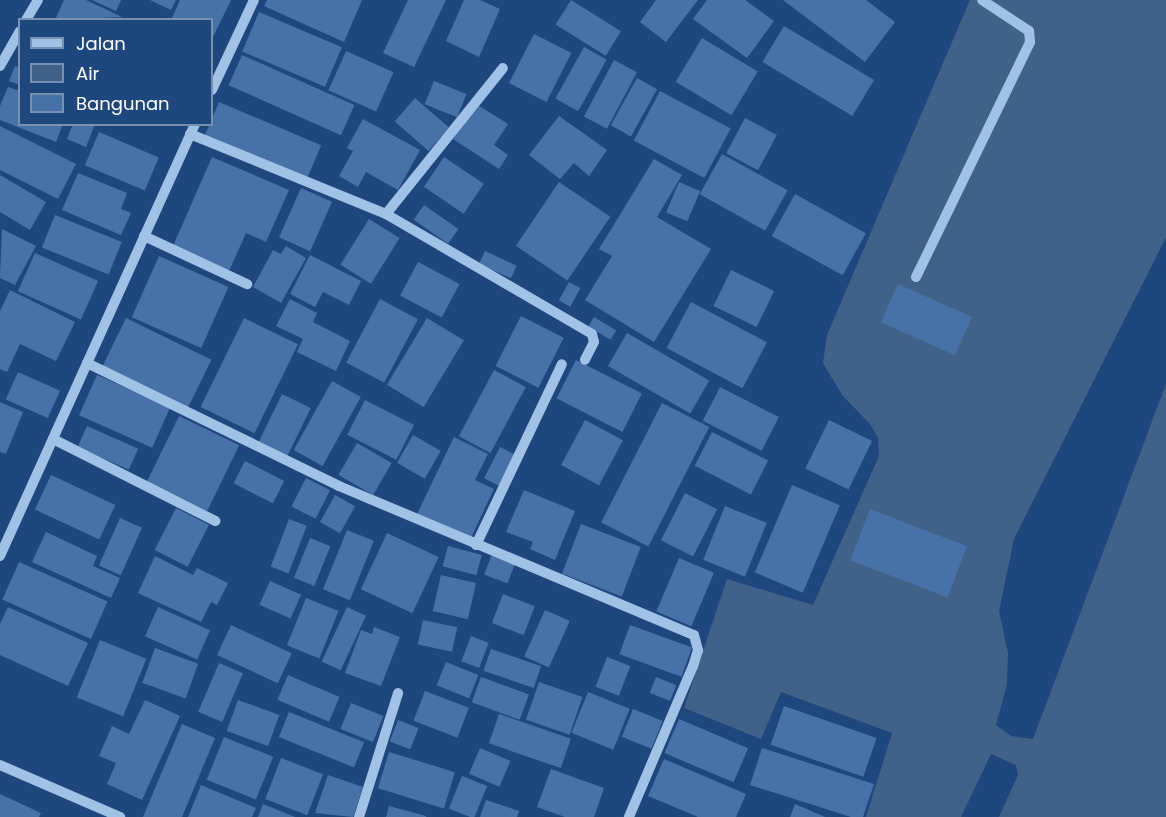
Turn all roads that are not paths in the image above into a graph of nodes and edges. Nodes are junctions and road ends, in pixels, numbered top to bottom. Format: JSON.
{"nodes":[{"id":1,"x":38,"y":0,"type":"edge"},
{"id":2,"x":254,"y":0,"type":"edge"},
{"id":3,"x":982,"y":0,"type":"edge"},
{"id":4,"x":27,"y":18,"type":"edge"},
{"id":5,"x":18,"y":34,"type":"edge"},
{"id":6,"x":0,"y":66,"type":"edge"},
{"id":7,"x":503,"y":68,"type":"dead end"},
{"id":8,"x":213,"y":88,"type":"edge"},
{"id":9,"x":192,"y":129,"type":"edge"},
{"id":10,"x":386,"y":214,"type":"junction"},
{"id":11,"x":144,"y":236,"type":"junction"},
{"id":12,"x":916,"y":277,"type":"dead end"},
{"id":13,"x":247,"y":284,"type":"dead end"},
{"id":14,"x":585,"y":360,"type":"dead end"},
{"id":15,"x":87,"y":363,"type":"junction"},
{"id":16,"x":562,"y":364,"type":"dead end"},
{"id":17,"x":53,"y":439,"type":"junction"},
{"id":18,"x":215,"y":521,"type":"dead end"},
{"id":19,"x":476,"y":545,"type":"junction"},
{"id":20,"x":0,"y":556,"type":"edge"},
{"id":21,"x":398,"y":693,"type":"dead end"},
{"id":22,"x":0,"y":765,"type":"edge"},
{"id":23,"x":120,"y":817,"type":"edge"},
{"id":24,"x":359,"y":817,"type":"edge"},
{"id":25,"x":629,"y":817,"type":"edge"}],
"edges":[{"from":1,"to":4,"type":"street"},
{"from":2,"to":8,"type":"street"},
{"from":3,"to":12,"type":"street"},
{"from":5,"to":6,"type":"street"},
{"from":7,"to":10,"type":"street"},
{"from":9,"to":10,"type":"street"},
{"from":9,"to":11,"type":"street"},
{"from":10,"to":14,"type":"street"},
{"from":11,"to":13,"type":"street"},
{"from":11,"to":15,"type":"street"},
{"from":15,"to":17,"type":"street"},
{"from":15,"to":19,"type":"street"},
{"from":16,"to":19,"type":"street"},
{"from":17,"to":18,"type":"street"},
{"from":17,"to":20,"type":"street"},
{"from":19,"to":25,"type":"street"},
{"from":21,"to":24,"type":"street"},
{"from":22,"to":23,"type":"street"}]}
